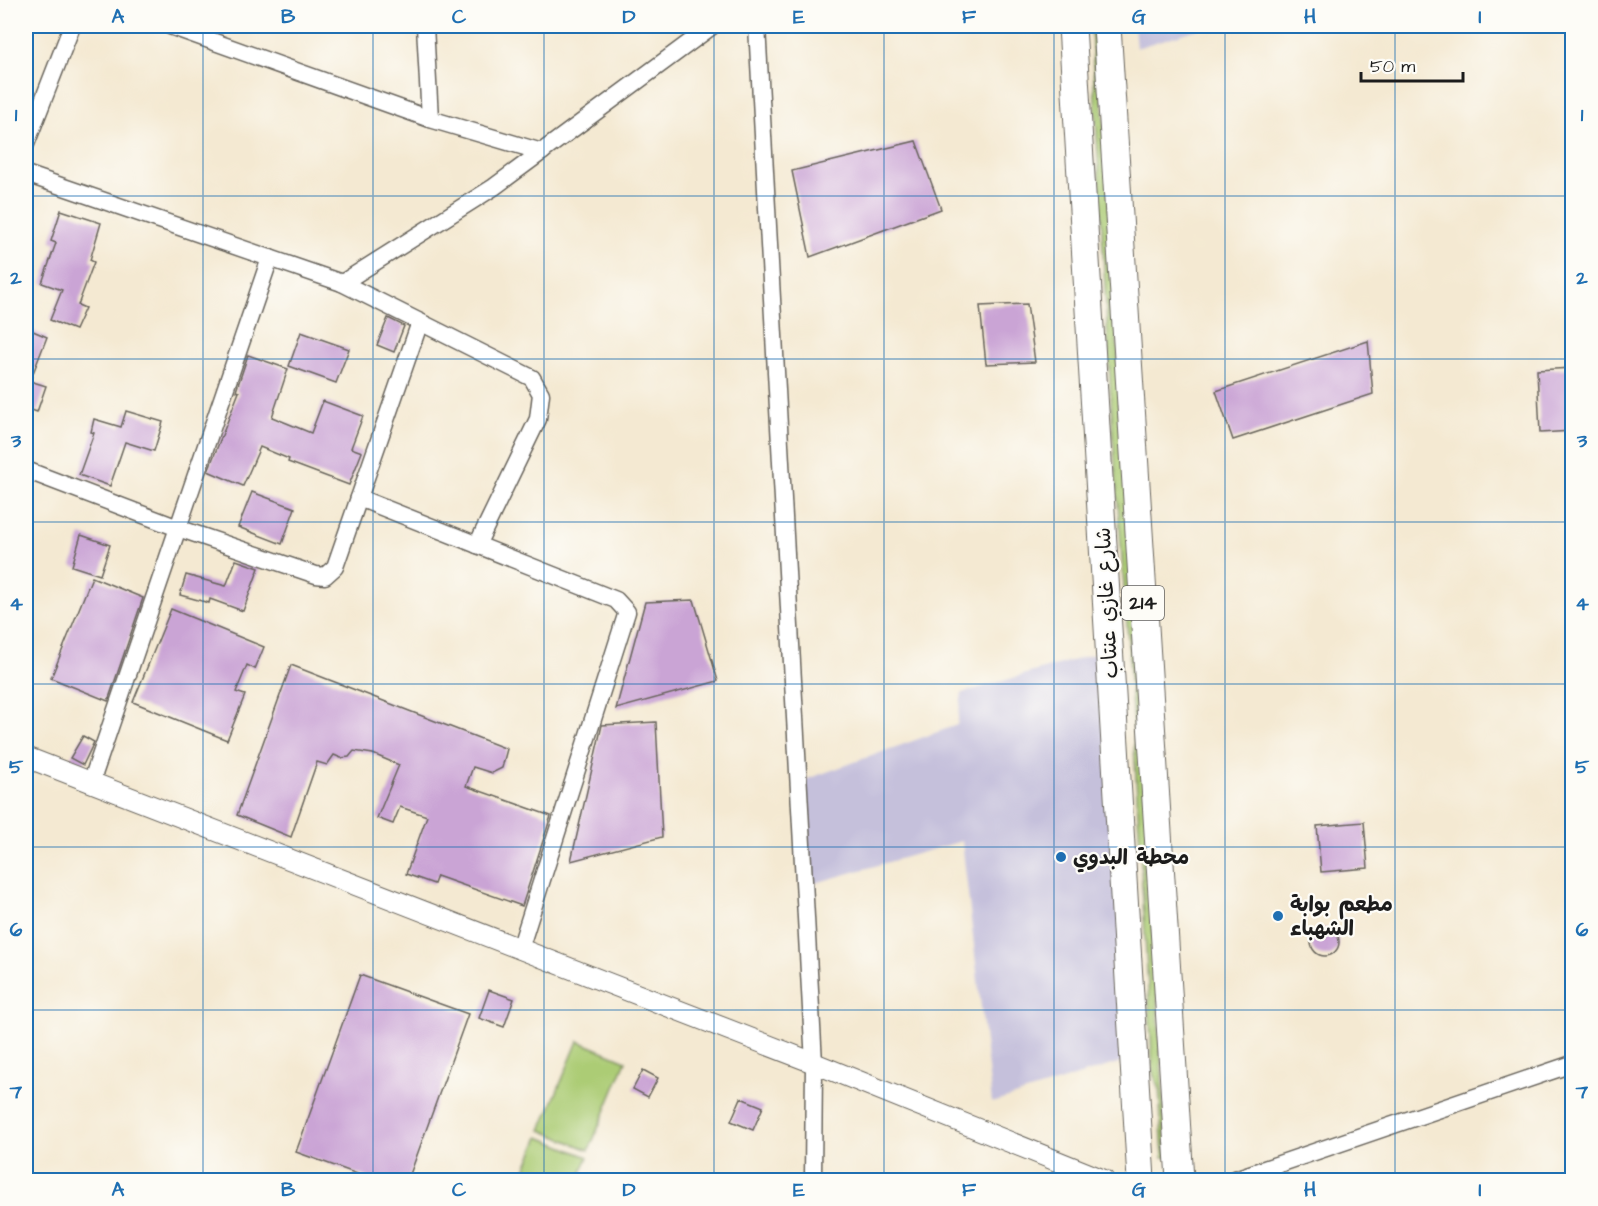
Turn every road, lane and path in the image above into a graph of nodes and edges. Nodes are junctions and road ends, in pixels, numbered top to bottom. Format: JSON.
{"nodes":[{"id":1,"x":72,"y":26,"type":"edge"},
{"id":2,"x":170,"y":26,"type":"edge"},
{"id":3,"x":425,"y":26,"type":"edge"},
{"id":4,"x":712,"y":26,"type":"edge"},
{"id":5,"x":757,"y":26,"type":"edge"},
{"id":6,"x":1072,"y":26,"type":"edge"},
{"id":7,"x":1107,"y":26,"type":"edge"},
{"id":8,"x":430,"y":119,"type":"junction"},
{"id":9,"x":26,"y":144,"type":"edge"},
{"id":10,"x":542,"y":152,"type":"junction"},
{"id":11,"x":26,"y":174,"type":"edge"},
{"id":12,"x":270,"y":258,"type":"junction"},
{"id":13,"x":342,"y":283,"type":"junction"},
{"id":14,"x":420,"y":322,"type":"junction"},
{"id":15,"x":26,"y":470,"type":"edge"},
{"id":16,"x":359,"y":498,"type":"junction"},
{"id":17,"x":178,"y":528,"type":"junction"},
{"id":18,"x":477,"y":545,"type":"junction"},
{"id":19,"x":26,"y":757,"type":"edge"},
{"id":20,"x":91,"y":783,"type":"junction"},
{"id":21,"x":520,"y":949,"type":"junction"},
{"id":22,"x":814,"y":1063,"type":"junction"},
{"id":23,"x":1572,"y":1064,"type":"edge"},
{"id":24,"x":813,"y":1180,"type":"edge"},
{"id":25,"x":1104,"y":1180,"type":"edge"},
{"id":26,"x":1140,"y":1180,"type":"edge"},
{"id":27,"x":1180,"y":1180,"type":"edge"},
{"id":28,"x":1232,"y":1180,"type":"edge"}],
"edges":[{"from":1,"to":9,"type":"street"},
{"from":2,"to":8,"type":"street"},
{"from":3,"to":8,"type":"street"},
{"from":4,"to":10,"type":"street"},
{"from":5,"to":22,"type":"street"},
{"from":6,"to":26,"type":"highway","name":"شارع غازي عنتاب","number":"214"},
{"from":7,"to":27,"type":"highway","number":"214"},
{"from":8,"to":10,"type":"street"},
{"from":10,"to":13,"type":"street"},
{"from":11,"to":12,"type":"street"},
{"from":12,"to":13,"type":"street"},
{"from":12,"to":17,"type":"street"},
{"from":13,"to":14,"type":"street"},
{"from":14,"to":16,"type":"street"},
{"from":14,"to":18,"type":"street"},
{"from":15,"to":17,"type":"street"},
{"from":16,"to":17,"type":"street"},
{"from":16,"to":18,"type":"street"},
{"from":17,"to":20,"type":"street"},
{"from":18,"to":21,"type":"street"},
{"from":19,"to":20,"type":"street"},
{"from":20,"to":21,"type":"street"},
{"from":21,"to":22,"type":"street"},
{"from":22,"to":24,"type":"street"},
{"from":22,"to":25,"type":"street"},
{"from":23,"to":28,"type":"street"}]}
